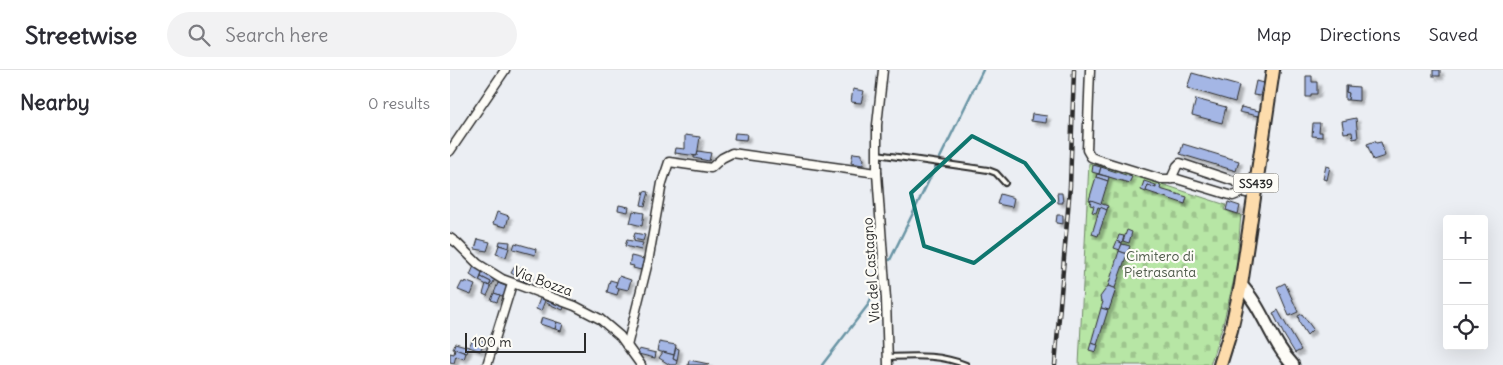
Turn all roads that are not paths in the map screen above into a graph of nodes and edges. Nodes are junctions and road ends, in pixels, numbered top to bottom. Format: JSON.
{"nodes":[{"id":1,"x":505,"y":70,"type":"edge"},
{"id":2,"x":883,"y":70,"type":"edge"},
{"id":3,"x":1090,"y":70,"type":"edge"},
{"id":4,"x":1273,"y":70,"type":"edge"},
{"id":5,"x":450,"y":151,"type":"edge"},
{"id":6,"x":877,"y":154,"type":"junction"},
{"id":7,"x":877,"y":173,"type":"junction"},
{"id":8,"x":1171,"y":179,"type":"junction"},
{"id":9,"x":1005,"y":183,"type":"dead end"},
{"id":10,"x":1243,"y":192,"type":"junction"},
{"id":11,"x":1254,"y":198,"type":"junction"},
{"id":12,"x":450,"y":238,"type":"edge"},
{"id":13,"x":512,"y":284,"type":"junction"},
{"id":14,"x":1240,"y":285,"type":"junction"},
{"id":15,"x":627,"y":346,"type":"junction"},
{"id":16,"x":888,"y":361,"type":"edge"},
{"id":17,"x":487,"y":365,"type":"edge"},
{"id":18,"x":641,"y":365,"type":"edge"},
{"id":19,"x":966,"y":365,"type":"edge"},
{"id":20,"x":1220,"y":365,"type":"edge"},
{"id":21,"x":1293,"y":365,"type":"edge"}],
"edges":[{"from":1,"to":5,"type":"street"},
{"from":2,"to":6,"type":"street","name":"Via del Castagno"},
{"from":3,"to":8,"type":"street"},
{"from":4,"to":11,"type":"main road","number":"SS439"},
{"from":6,"to":7,"type":"street","name":"Via del Castagno"},
{"from":6,"to":9,"type":"lane"},
{"from":7,"to":15,"type":"street"},
{"from":7,"to":16,"type":"street","name":"Via del Castagno"},
{"from":8,"to":10,"type":"street"},
{"from":8,"to":10,"type":"street"},
{"from":10,"to":11,"type":"street"},
{"from":11,"to":14,"type":"main road","number":"SS439"},
{"from":12,"to":13,"type":"street","name":"Via Bozza"},
{"from":13,"to":15,"type":"street","name":"Via Bozza"},
{"from":13,"to":17,"type":"street"},
{"from":14,"to":20,"type":"main road","number":"SS439"},
{"from":14,"to":21,"type":"street"},
{"from":15,"to":18,"type":"street","name":"Via Bozza"},
{"from":16,"to":19,"type":"lane"}]}
